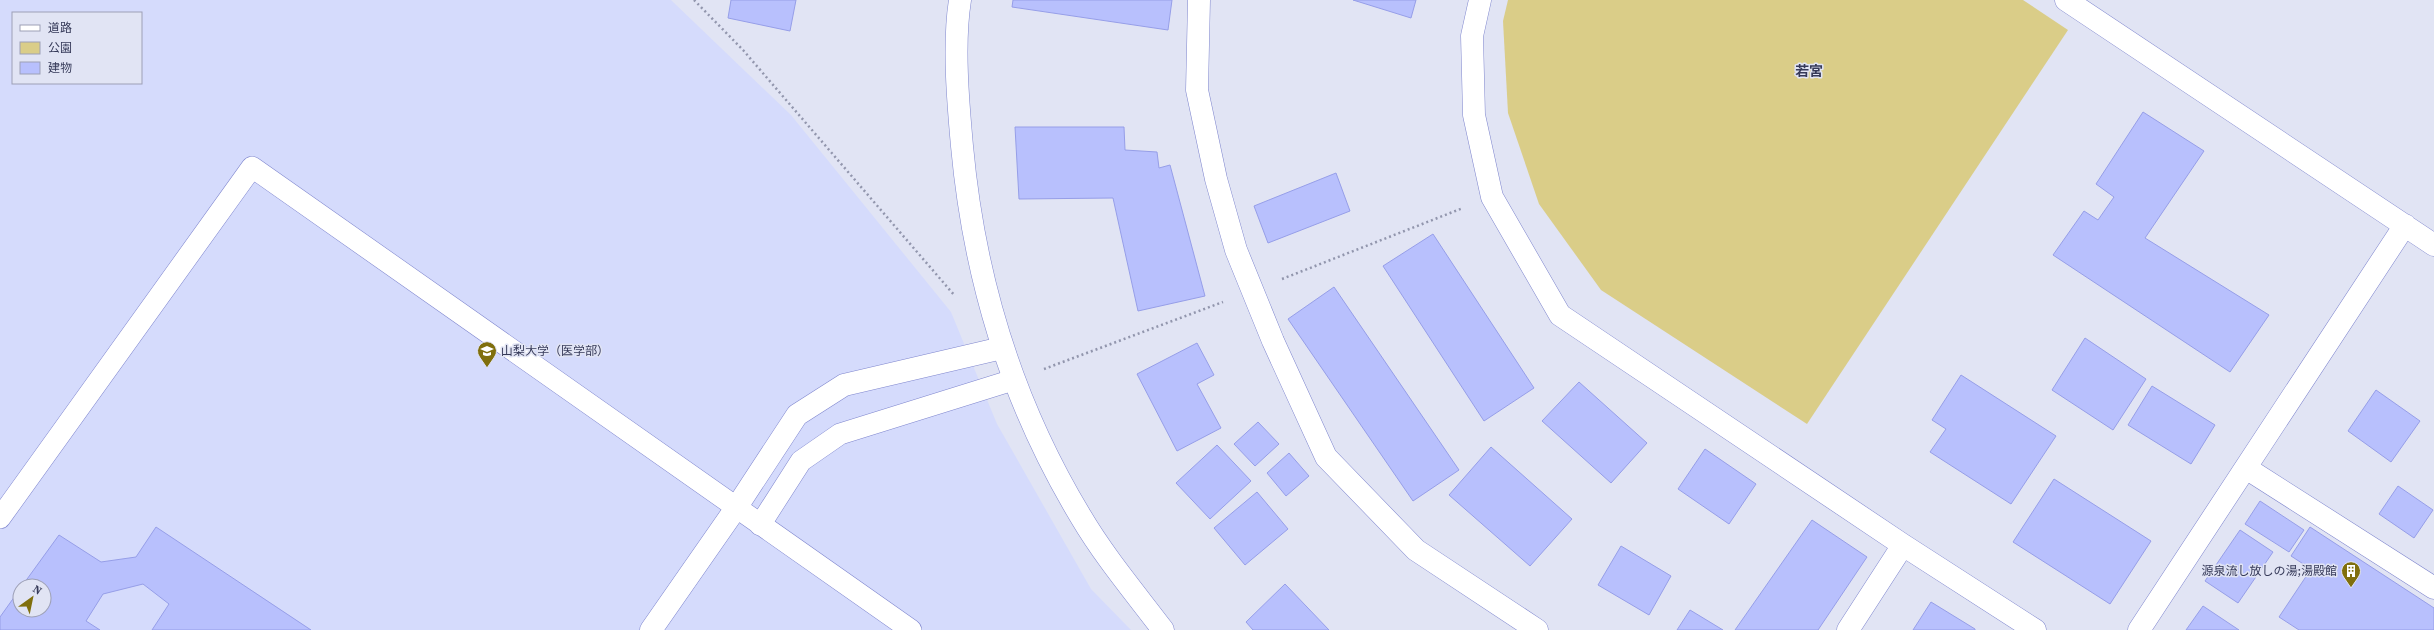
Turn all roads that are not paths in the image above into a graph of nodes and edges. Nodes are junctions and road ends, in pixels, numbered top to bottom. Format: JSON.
{"nodes":[{"id":1,"x":960,"y":0,"type":"edge"},
{"id":2,"x":1199,"y":0,"type":"edge"},
{"id":3,"x":1480,"y":0,"type":"edge"},
{"id":4,"x":2066,"y":0,"type":"edge"},
{"id":5,"x":2405,"y":225,"type":"junction"},
{"id":6,"x":2434,"y":245,"type":"edge"},
{"id":7,"x":1002,"y":348,"type":"junction"},
{"id":8,"x":1013,"y":380,"type":"junction"},
{"id":9,"x":2246,"y":468,"type":"junction"},
{"id":10,"x":736,"y":508,"type":"junction"},
{"id":11,"x":0,"y":518,"type":"edge"},
{"id":12,"x":760,"y":525,"type":"junction"},
{"id":13,"x":1903,"y":545,"type":"junction"},
{"id":14,"x":2434,"y":588,"type":"edge"},
{"id":15,"x":651,"y":630,"type":"edge"},
{"id":16,"x":911,"y":630,"type":"edge"},
{"id":17,"x":1163,"y":630,"type":"edge"},
{"id":18,"x":1537,"y":630,"type":"edge"},
{"id":19,"x":1848,"y":630,"type":"edge"},
{"id":20,"x":2035,"y":630,"type":"edge"},
{"id":21,"x":2139,"y":630,"type":"edge"}],
"edges":[{"from":1,"to":7,"type":"street"},
{"from":2,"to":18,"type":"street"},
{"from":3,"to":13,"type":"street"},
{"from":4,"to":5,"type":"street"},
{"from":5,"to":6,"type":"street"},
{"from":5,"to":9,"type":"street"},
{"from":7,"to":8,"type":"street"},
{"from":7,"to":10,"type":"street"},
{"from":8,"to":12,"type":"lane"},
{"from":8,"to":17,"type":"street"},
{"from":9,"to":14,"type":"street"},
{"from":9,"to":21,"type":"street"},
{"from":10,"to":11,"type":"lane"},
{"from":10,"to":12,"type":"lane"},
{"from":10,"to":15,"type":"street"},
{"from":12,"to":16,"type":"lane"},
{"from":13,"to":19,"type":"street"},
{"from":13,"to":20,"type":"street"}]}
